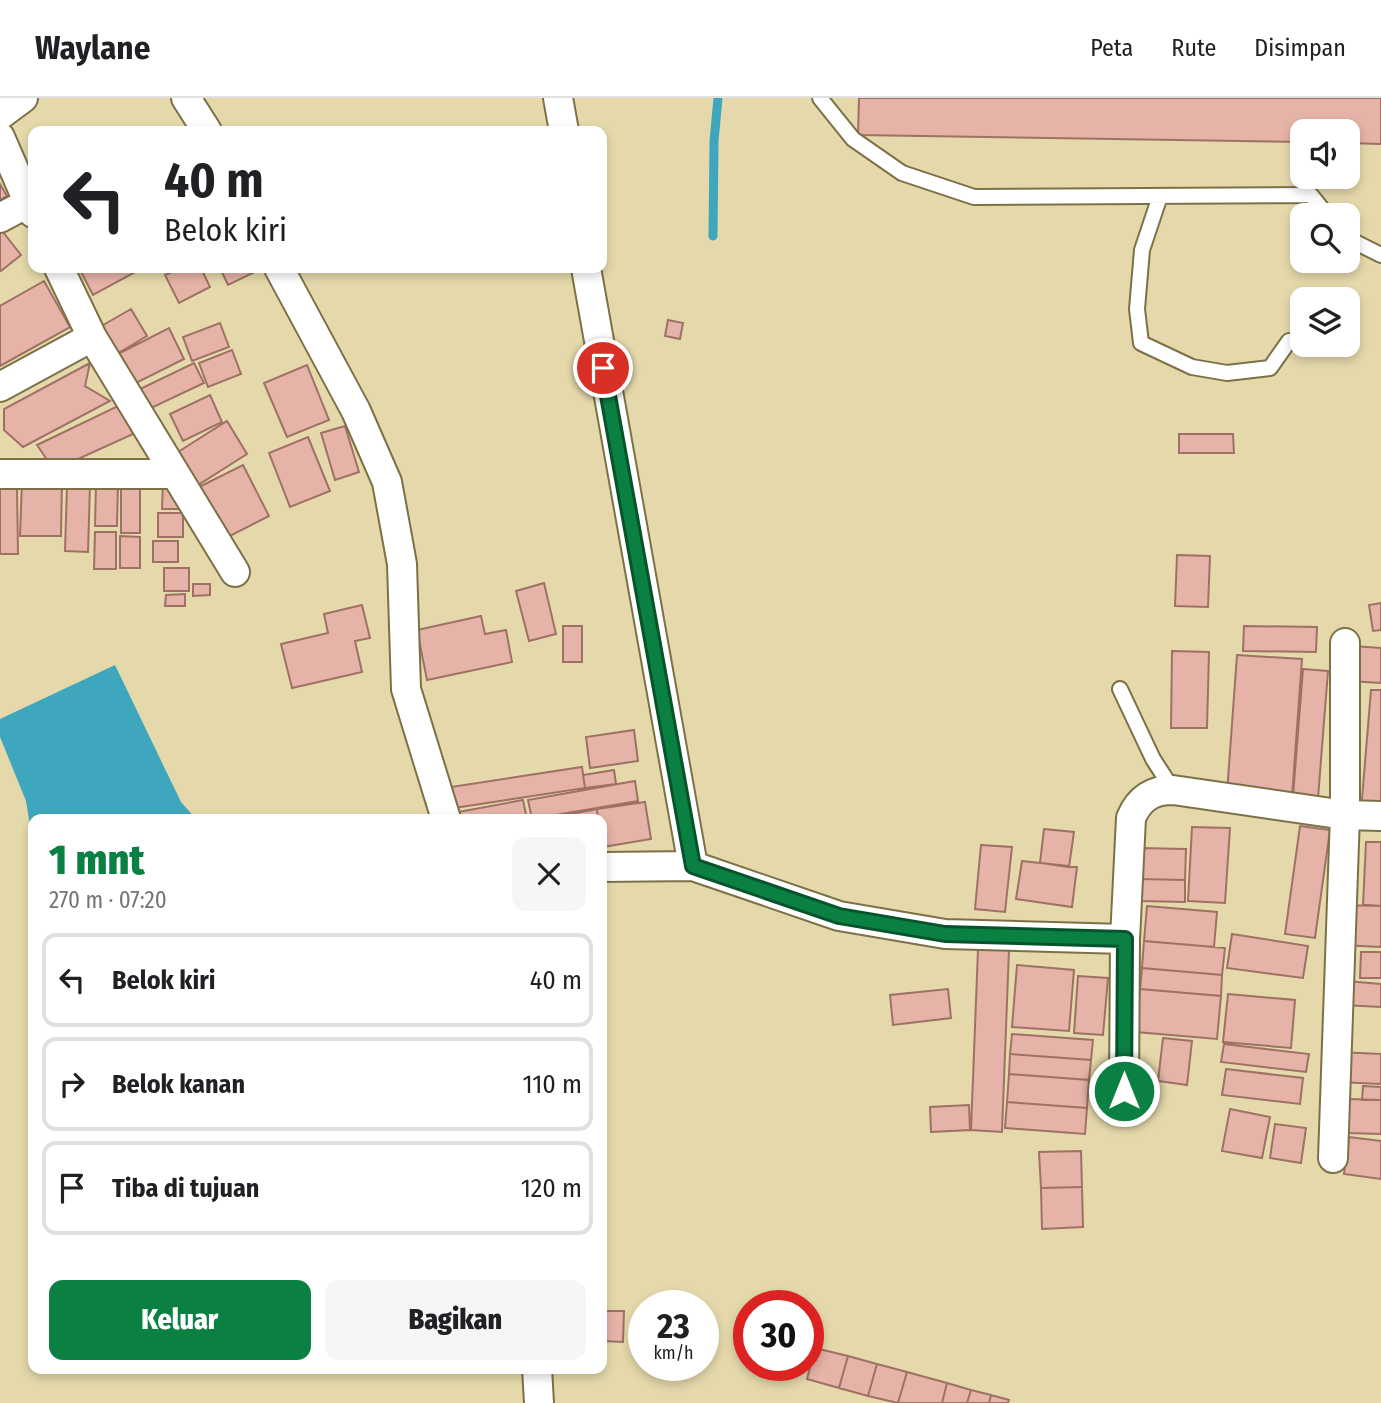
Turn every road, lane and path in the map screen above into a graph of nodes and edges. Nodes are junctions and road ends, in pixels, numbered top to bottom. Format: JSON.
{"nodes":[{"id":1,"x":23,"y":98,"type":"edge"},
{"id":2,"x":186,"y":98,"type":"edge"},
{"id":3,"x":558,"y":98,"type":"edge"},
{"id":4,"x":820,"y":98,"type":"edge"},
{"id":5,"x":0,"y":115,"type":"edge"},
{"id":6,"x":204,"y":126,"type":"edge"},
{"id":7,"x":563,"y":126,"type":"edge"},
{"id":8,"x":0,"y":137,"type":"edge"},
{"id":9,"x":1160,"y":197,"type":"junction"},
{"id":10,"x":28,"y":201,"type":"edge"},
{"id":11,"x":1317,"y":203,"type":"edge"},
{"id":12,"x":28,"y":209,"type":"edge"},
{"id":13,"x":0,"y":218,"type":"edge"},
{"id":14,"x":1360,"y":244,"type":"edge"},
{"id":15,"x":1381,"y":255,"type":"edge"},
{"id":16,"x":61,"y":273,"type":"edge"},
{"id":17,"x":282,"y":273,"type":"edge"},
{"id":18,"x":587,"y":273,"type":"edge"},
{"id":19,"x":92,"y":337,"type":"junction"},
{"id":20,"x":1289,"y":341,"type":"dead end"},
{"id":21,"x":0,"y":387,"type":"edge"},
{"id":22,"x":0,"y":474,"type":"edge"},
{"id":23,"x":175,"y":474,"type":"junction"},
{"id":24,"x":235,"y":572,"type":"dead end"},
{"id":25,"x":1345,"y":643,"type":"dead end"},
{"id":26,"x":1120,"y":689,"type":"dead end"},
{"id":27,"x":1173,"y":790,"type":"junction"},
{"id":28,"x":444,"y":814,"type":"edge"},
{"id":29,"x":1345,"y":815,"type":"junction"},
{"id":30,"x":1381,"y":816,"type":"edge"},
{"id":31,"x":693,"y":866,"type":"junction"},
{"id":32,"x":607,"y":867,"type":"edge"},
{"id":33,"x":1125,"y":939,"type":"junction"},
{"id":34,"x":1124,"y":1091,"type":"dead end"},
{"id":35,"x":1333,"y":1158,"type":"dead end"},
{"id":36,"x":537,"y":1374,"type":"edge"},
{"id":37,"x":539,"y":1403,"type":"edge"}],
"edges":[{"from":1,"to":5,"type":"street"},
{"from":2,"to":6,"type":"street"},
{"from":3,"to":7,"type":"street"},
{"from":4,"to":9,"type":"lane"},
{"from":8,"to":10,"type":"street"},
{"from":9,"to":11,"type":"lane"},
{"from":9,"to":20,"type":"lane"},
{"from":12,"to":13,"type":"street"},
{"from":14,"to":15,"type":"lane"},
{"from":16,"to":19,"type":"street"},
{"from":17,"to":28,"type":"street"},
{"from":18,"to":31,"type":"street"},
{"from":19,"to":21,"type":"street"},
{"from":19,"to":23,"type":"street"},
{"from":22,"to":23,"type":"street"},
{"from":23,"to":24,"type":"street"},
{"from":25,"to":29,"type":"street"},
{"from":26,"to":27,"type":"lane"},
{"from":27,"to":29,"type":"street"},
{"from":27,"to":33,"type":"street"},
{"from":29,"to":30,"type":"street"},
{"from":29,"to":35,"type":"street"},
{"from":31,"to":32,"type":"street"},
{"from":31,"to":33,"type":"street"},
{"from":33,"to":34,"type":"street"},
{"from":36,"to":37,"type":"street"}]}
